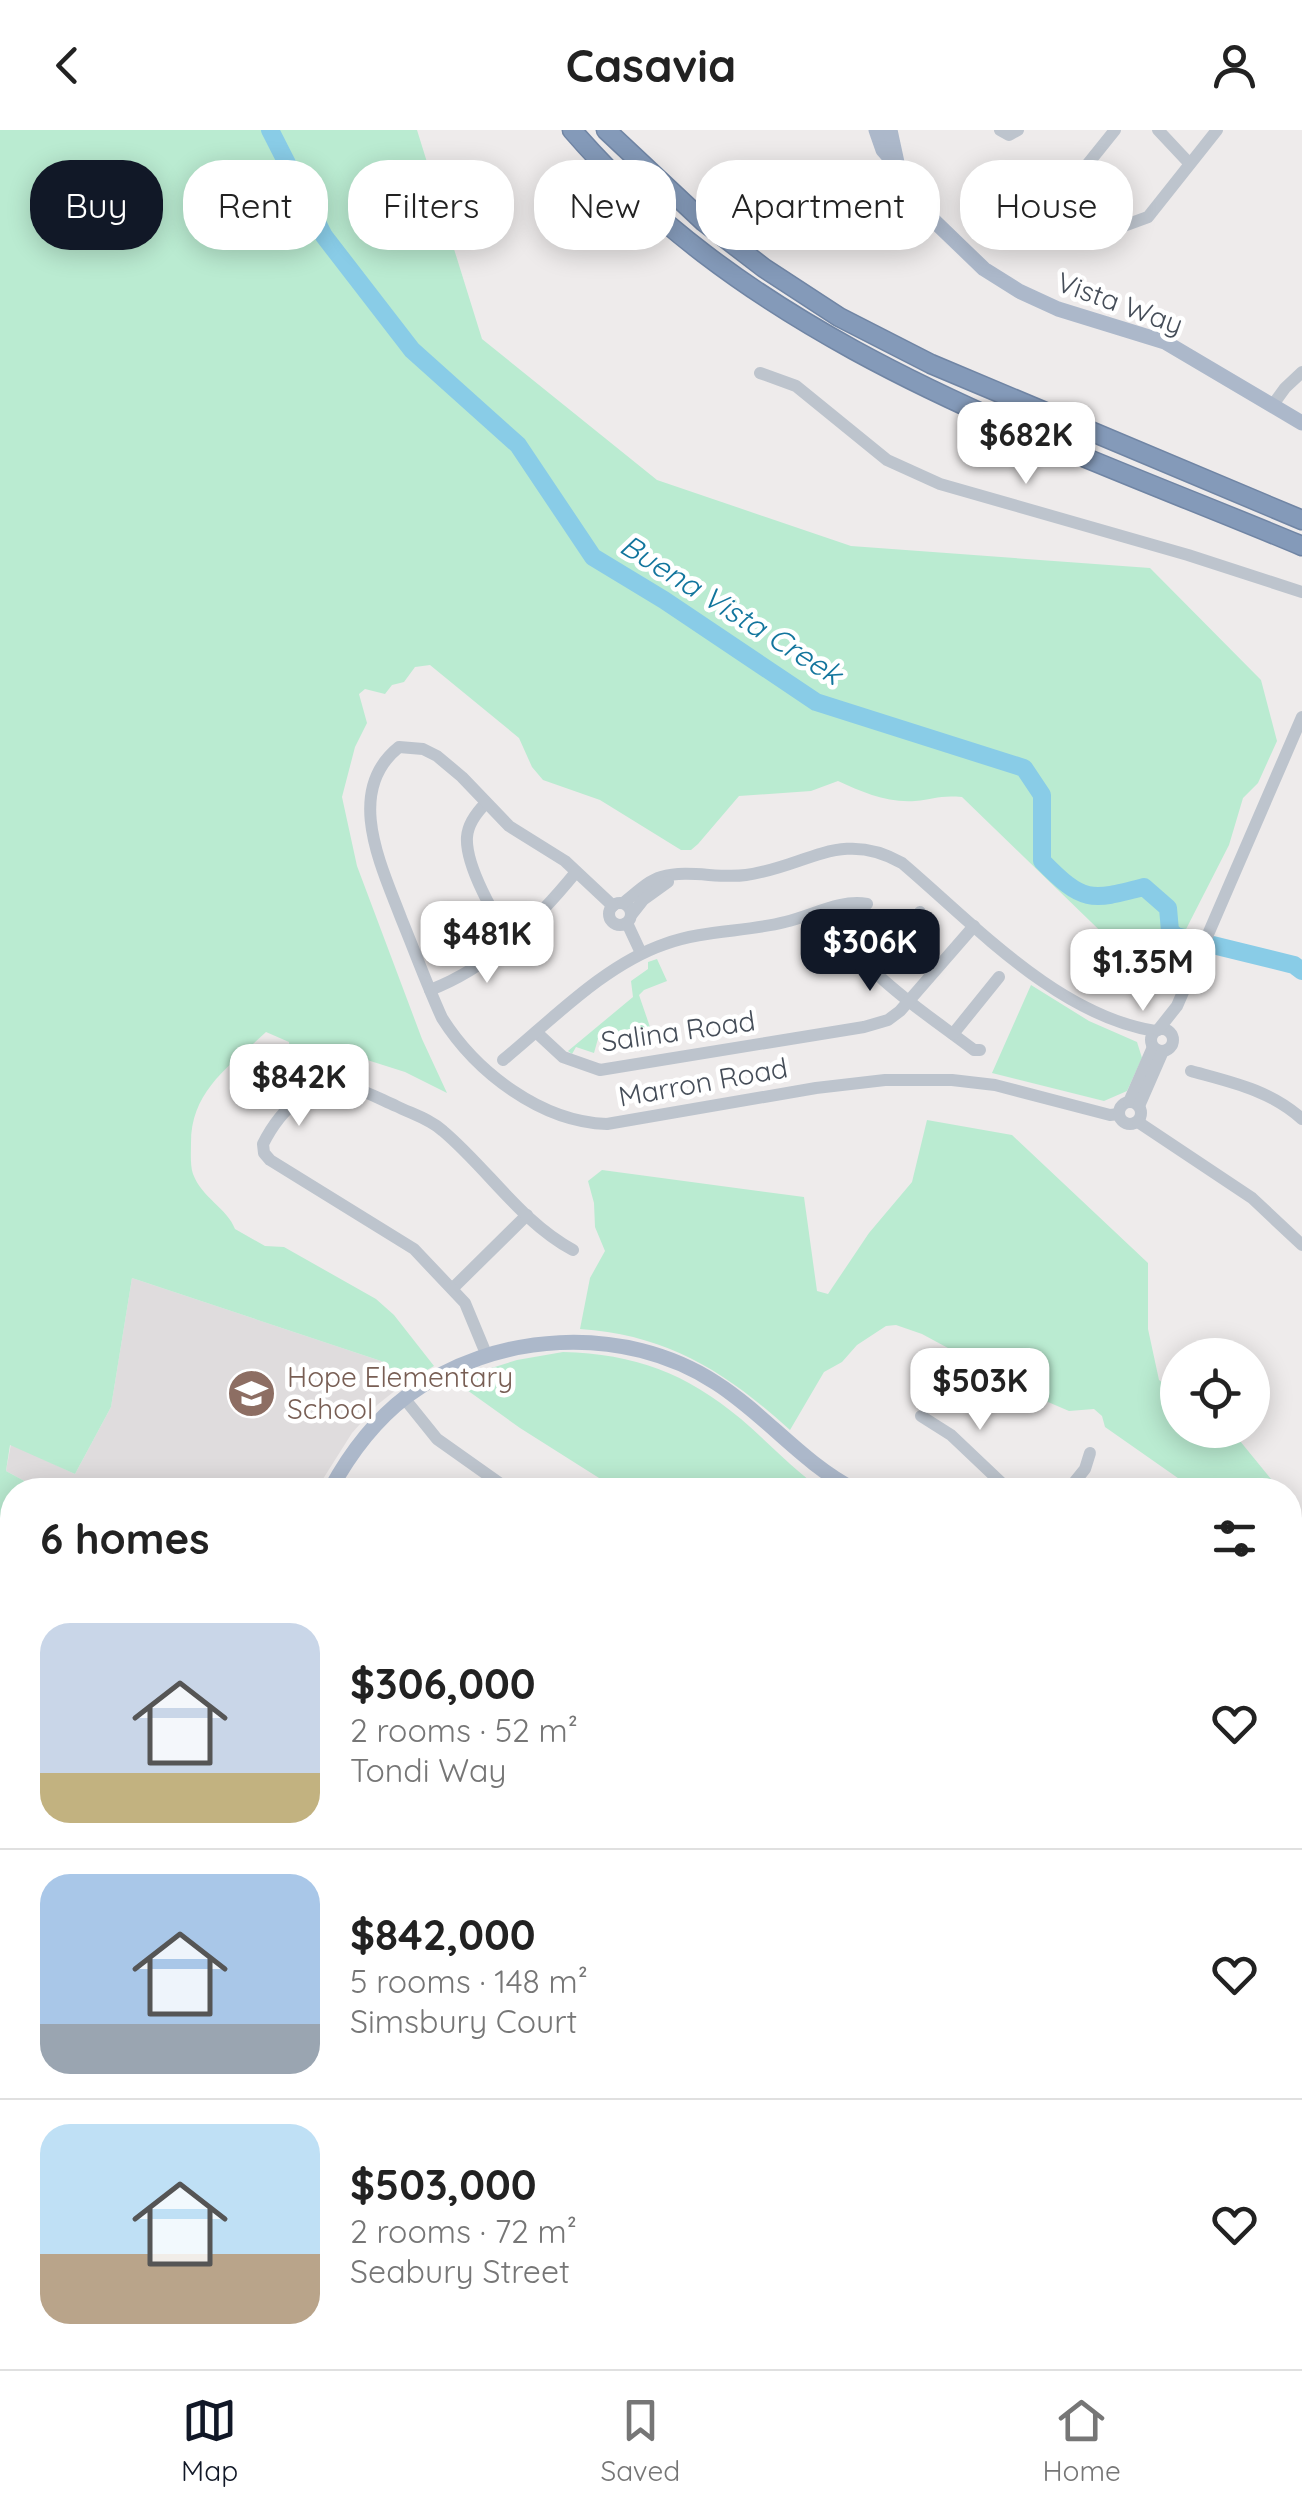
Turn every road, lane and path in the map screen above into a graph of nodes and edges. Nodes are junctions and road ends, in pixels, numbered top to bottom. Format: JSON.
{"nodes":[{"id":1,"x":572,"y":130,"type":"edge"},
{"id":2,"x":606,"y":130,"type":"edge"},
{"id":3,"x":876,"y":130,"type":"edge"},
{"id":4,"x":890,"y":130,"type":"edge"},
{"id":5,"x":1000,"y":130,"type":"edge"},
{"id":6,"x":1018,"y":130,"type":"edge"},
{"id":7,"x":1115,"y":130,"type":"edge"},
{"id":8,"x":1158,"y":130,"type":"edge"},
{"id":9,"x":1216,"y":130,"type":"edge"},
{"id":10,"x":892,"y":160,"type":"edge"},
{"id":11,"x":896,"y":160,"type":"edge"},
{"id":12,"x":1091,"y":160,"type":"edge"},
{"id":13,"x":1189,"y":163,"type":"junction"},
{"id":14,"x":1133,"y":222,"type":"edge"},
{"id":15,"x":940,"y":228,"type":"edge"},
{"id":16,"x":1302,"y":372,"type":"edge"},
{"id":17,"x":760,"y":374,"type":"dead end"},
{"id":18,"x":1272,"y":406,"type":"junction"},
{"id":19,"x":1302,"y":424,"type":"edge"},
{"id":20,"x":1302,"y":520,"type":"edge"},
{"id":21,"x":1302,"y":546,"type":"edge"},
{"id":22,"x":1302,"y":592,"type":"edge"},
{"id":23,"x":1302,"y":717,"type":"edge"},
{"id":24,"x":1297,"y":742,"type":"edge"},
{"id":25,"x":486,"y":803,"type":"junction"},
{"id":26,"x":576,"y":872,"type":"junction"},
{"id":27,"x":867,"y":904,"type":"dead end"},
{"id":28,"x":830,"y":909,"type":"junction"},
{"id":29,"x":624,"y":912,"type":"junction"},
{"id":30,"x":920,"y":912,"type":"dead end"},
{"id":31,"x":974,"y":926,"type":"junction"},
{"id":32,"x":510,"y":941,"type":"junction"},
{"id":33,"x":641,"y":953,"type":"junction"},
{"id":34,"x":872,"y":968,"type":"junction"},
{"id":35,"x":1000,"y":977,"type":"dead end"},
{"id":36,"x":430,"y":990,"type":"junction"},
{"id":37,"x":911,"y":1001,"type":"junction"},
{"id":38,"x":536,"y":1032,"type":"junction"},
{"id":39,"x":953,"y":1034,"type":"junction"},
{"id":40,"x":1159,"y":1039,"type":"junction"},
{"id":41,"x":980,"y":1050,"type":"dead end"},
{"id":42,"x":503,"y":1060,"type":"dead end"},
{"id":43,"x":1191,"y":1071,"type":"dead end"},
{"id":44,"x":1134,"y":1104,"type":"junction"},
{"id":45,"x":1120,"y":1114,"type":"junction"},
{"id":46,"x":1302,"y":1118,"type":"edge"},
{"id":47,"x":1138,"y":1122,"type":"junction"},
{"id":48,"x":526,"y":1215,"type":"junction"},
{"id":49,"x":1302,"y":1245,"type":"edge"},
{"id":50,"x":573,"y":1250,"type":"dead end"},
{"id":51,"x":453,"y":1288,"type":"junction"},
{"id":52,"x":487,"y":1356,"type":"junction"},
{"id":53,"x":404,"y":1398,"type":"junction"},
{"id":54,"x":920,"y":1416,"type":"dead end"},
{"id":55,"x":1090,"y":1452,"type":"dead end"},
{"id":56,"x":336,"y":1478,"type":"edge"},
{"id":57,"x":492,"y":1478,"type":"edge"},
{"id":58,"x":835,"y":1478,"type":"edge"},
{"id":59,"x":996,"y":1478,"type":"edge"},
{"id":60,"x":1078,"y":1478,"type":"edge"}],
"edges":[{"from":1,"to":21,"type":"highway"},
{"from":2,"to":20,"type":"highway"},
{"from":3,"to":10,"type":"main road","name":"Vista Way"},
{"from":4,"to":11,"type":"main road","name":"Vista Way"},
{"from":5,"to":6,"type":"street"},
{"from":7,"to":12,"type":"street"},
{"from":8,"to":13,"type":"street"},
{"from":9,"to":13,"type":"street"},
{"from":13,"to":14,"type":"street"},
{"from":15,"to":18,"type":"main road","name":"Vista Way"},
{"from":16,"to":18,"type":"street"},
{"from":17,"to":22,"type":"street"},
{"from":18,"to":19,"type":"main road","name":"Vista Way"},
{"from":23,"to":24,"type":"street"},
{"from":24,"to":40,"type":"street"},
{"from":25,"to":26,"type":"street"},
{"from":25,"to":32,"type":"street"},
{"from":25,"to":36,"type":"street","name":"Marron Road"},
{"from":26,"to":29,"type":"street"},
{"from":26,"to":32,"type":"street"},
{"from":27,"to":28,"type":"street"},
{"from":28,"to":33,"type":"street"},
{"from":28,"to":34,"type":"street"},
{"from":29,"to":31,"type":"street"},
{"from":29,"to":33,"type":"street"},
{"from":30,"to":34,"type":"street"},
{"from":31,"to":37,"type":"street","name":"Salina Road"},
{"from":31,"to":40,"type":"street"},
{"from":32,"to":36,"type":"street"},
{"from":33,"to":38,"type":"street"},
{"from":34,"to":37,"type":"street"},
{"from":35,"to":39,"type":"street"},
{"from":36,"to":45,"type":"street","name":"Marron Road"},
{"from":37,"to":38,"type":"street","name":"Salina Road"},
{"from":37,"to":39,"type":"street"},
{"from":38,"to":42,"type":"street"},
{"from":39,"to":41,"type":"street"},
{"from":40,"to":44,"type":"street"},
{"from":43,"to":46,"type":"street"},
{"from":44,"to":45,"type":"street"},
{"from":44,"to":47,"type":"street"},
{"from":45,"to":47,"type":"street"},
{"from":47,"to":49,"type":"street"},
{"from":48,"to":50,"type":"street"},
{"from":48,"to":51,"type":"street"},
{"from":48,"to":51,"type":"street"},
{"from":51,"to":52,"type":"street"},
{"from":52,"to":53,"type":"main road"},
{"from":52,"to":58,"type":"main road"},
{"from":53,"to":56,"type":"main road"},
{"from":53,"to":57,"type":"street"},
{"from":54,"to":59,"type":"street"},
{"from":55,"to":60,"type":"street"}]}
